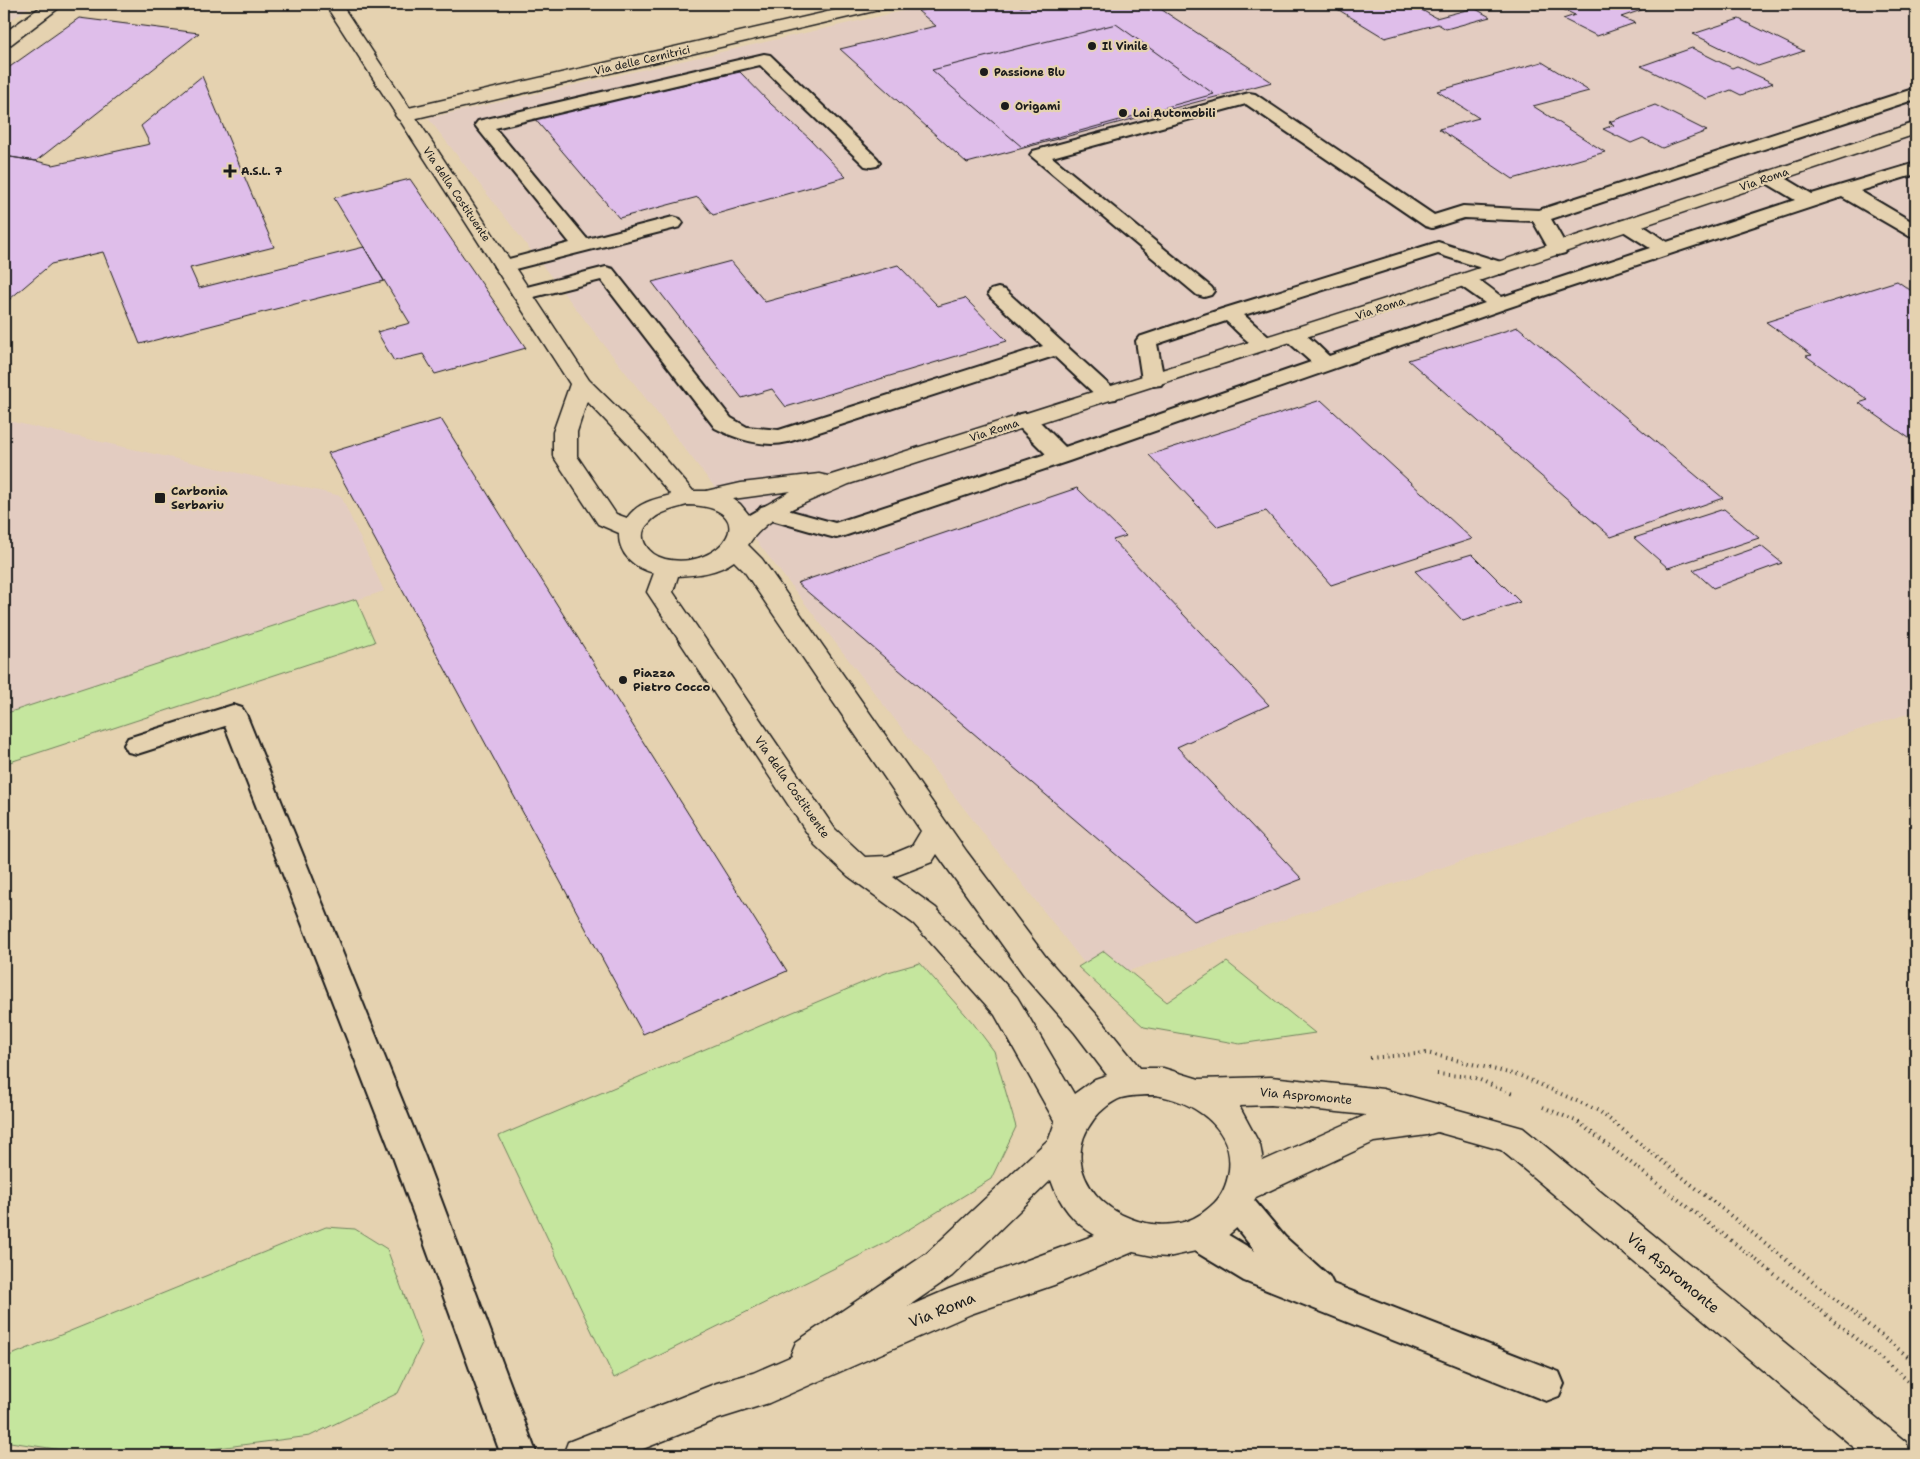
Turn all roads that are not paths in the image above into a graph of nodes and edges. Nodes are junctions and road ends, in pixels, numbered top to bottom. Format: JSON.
{"nodes":[{"id":1,"x":56,"y":4,"type":"edge"},
{"id":2,"x":334,"y":4,"type":"edge"},
{"id":3,"x":881,"y":4,"type":"edge"},
{"id":4,"x":4,"y":41,"type":"edge"},
{"id":5,"x":1916,"y":93,"type":"edge"},
{"id":6,"x":404,"y":114,"type":"junction"},
{"id":7,"x":1916,"y":128,"type":"edge"},
{"id":8,"x":872,"y":162,"type":"dead end"},
{"id":9,"x":1916,"y":168,"type":"edge"},
{"id":10,"x":1770,"y":177,"type":"junction"},
{"id":11,"x":1844,"y":190,"type":"junction"},
{"id":12,"x":1810,"y":201,"type":"junction"},
{"id":13,"x":1540,"y":216,"type":"junction"},
{"id":14,"x":673,"y":223,"type":"dead end"},
{"id":15,"x":1627,"y":225,"type":"junction"},
{"id":16,"x":1916,"y":232,"type":"edge"},
{"id":17,"x":582,"y":246,"type":"junction"},
{"id":18,"x":1558,"y":249,"type":"junction"},
{"id":19,"x":1665,"y":249,"type":"junction"},
{"id":20,"x":504,"y":266,"type":"junction"},
{"id":21,"x":1500,"y":268,"type":"junction"},
{"id":22,"x":1465,"y":280,"type":"junction"},
{"id":23,"x":1204,"y":291,"type":"dead end"},
{"id":24,"x":522,"y":294,"type":"junction"},
{"id":25,"x":998,"y":294,"type":"dead end"},
{"id":26,"x":1500,"y":304,"type":"junction"},
{"id":27,"x":1229,"y":312,"type":"junction"},
{"id":28,"x":1292,"y":335,"type":"junction"},
{"id":29,"x":1265,"y":344,"type":"junction"},
{"id":30,"x":1058,"y":348,"type":"junction"},
{"id":31,"x":1326,"y":364,"type":"junction"},
{"id":32,"x":1153,"y":380,"type":"junction"},
{"id":33,"x":582,"y":384,"type":"junction"},
{"id":34,"x":1108,"y":394,"type":"junction"},
{"id":35,"x":1026,"y":420,"type":"junction"},
{"id":36,"x":1061,"y":456,"type":"junction"},
{"id":37,"x":841,"y":479,"type":"junction"},
{"id":38,"x":695,"y":498,"type":"junction"},
{"id":39,"x":768,"y":512,"type":"junction"},
{"id":40,"x":630,"y":528,"type":"junction"},
{"id":41,"x":738,"y":541,"type":"junction"},
{"id":42,"x":668,"y":568,"type":"junction"},
{"id":43,"x":137,"y":745,"type":"dead end"},
{"id":44,"x":937,"y":830,"type":"junction"},
{"id":45,"x":858,"y":868,"type":"junction"},
{"id":46,"x":1132,"y":1082,"type":"junction"},
{"id":47,"x":1199,"y":1093,"type":"junction"},
{"id":48,"x":1440,"y":1119,"type":"junction"},
{"id":49,"x":1067,"y":1134,"type":"junction"},
{"id":50,"x":1241,"y":1195,"type":"junction"},
{"id":51,"x":1198,"y":1235,"type":"junction"},
{"id":52,"x":1131,"y":1236,"type":"junction"},
{"id":53,"x":1326,"y":1296,"type":"junction"},
{"id":54,"x":1546,"y":1384,"type":"dead end"},
{"id":55,"x":756,"y":1390,"type":"junction"},
{"id":56,"x":519,"y":1455,"type":"edge"},
{"id":57,"x":582,"y":1455,"type":"edge"},
{"id":58,"x":1892,"y":1455,"type":"edge"}],
"edges":[{"from":1,"to":4,"type":"main road"},
{"from":2,"to":6,"type":"main road","name":"Via della Costituente"},
{"from":3,"to":6,"type":"main road","name":"Via delle Cernitrici"},
{"from":5,"to":13,"type":"lane"},
{"from":6,"to":20,"type":"main road","name":"Via della Costituente"},
{"from":7,"to":10,"type":"main road","name":"Via Roma"},
{"from":8,"to":17,"type":"lane"},
{"from":9,"to":11,"type":"lane"},
{"from":10,"to":12,"type":"lane"},
{"from":10,"to":15,"type":"main road","name":"Via Roma"},
{"from":11,"to":12,"type":"lane"},
{"from":11,"to":16,"type":"lane"},
{"from":12,"to":19,"type":"lane"},
{"from":13,"to":18,"type":"lane"},
{"from":13,"to":23,"type":"lane"},
{"from":14,"to":17,"type":"lane"},
{"from":15,"to":18,"type":"main road","name":"Via Roma"},
{"from":15,"to":19,"type":"lane"},
{"from":17,"to":20,"type":"lane"},
{"from":18,"to":21,"type":"main road","name":"Via Roma"},
{"from":19,"to":26,"type":"lane"},
{"from":20,"to":24,"type":"main road","name":"Via della Costituente"},
{"from":21,"to":22,"type":"main road","name":"Via Roma"},
{"from":21,"to":27,"type":"lane"},
{"from":22,"to":26,"type":"lane"},
{"from":22,"to":28,"type":"main road","name":"Via Roma"},
{"from":24,"to":30,"type":"lane"},
{"from":24,"to":33,"type":"main road","name":"Via della Costituente"},
{"from":25,"to":30,"type":"lane"},
{"from":26,"to":31,"type":"lane"},
{"from":27,"to":29,"type":"lane"},
{"from":27,"to":32,"type":"lane"},
{"from":28,"to":29,"type":"main road","name":"Via Roma"},
{"from":28,"to":31,"type":"lane"},
{"from":29,"to":32,"type":"main road","name":"Via Roma"},
{"from":30,"to":34,"type":"lane"},
{"from":31,"to":36,"type":"lane"},
{"from":32,"to":34,"type":"main road","name":"Via Roma"},
{"from":33,"to":38,"type":"main road","name":"Via della Costituente"},
{"from":33,"to":40,"type":"main road"},
{"from":34,"to":35,"type":"main road","name":"Via Roma"},
{"from":35,"to":36,"type":"lane"},
{"from":35,"to":37,"type":"main road","name":"Via Roma"},
{"from":36,"to":39,"type":"lane"},
{"from":37,"to":38,"type":"main road","name":"Via Roma"},
{"from":37,"to":39,"type":"main road","name":"Via Roma"},
{"from":38,"to":40,"type":"main road"},
{"from":38,"to":41,"type":"main road"},
{"from":39,"to":41,"type":"main road","name":"Via Roma"},
{"from":40,"to":42,"type":"main road"},
{"from":41,"to":42,"type":"main road"},
{"from":41,"to":44,"type":"main road"},
{"from":42,"to":45,"type":"main road","name":"Via della Costituente"},
{"from":43,"to":56,"type":"lane"},
{"from":44,"to":45,"type":"main road"},
{"from":44,"to":46,"type":"main road"},
{"from":45,"to":49,"type":"main road","name":"Via della Costituente"},
{"from":46,"to":47,"type":"main road"},
{"from":46,"to":49,"type":"main road"},
{"from":47,"to":48,"type":"main road","name":"Via Aspromonte"},
{"from":47,"to":50,"type":"main road"},
{"from":48,"to":50,"type":"main road","name":"Via Aspromonte"},
{"from":48,"to":58,"type":"main road","name":"Via Aspromonte"},
{"from":49,"to":52,"type":"main road"},
{"from":49,"to":55,"type":"main road","name":"Via Roma"},
{"from":50,"to":51,"type":"main road"},
{"from":50,"to":53,"type":"lane"},
{"from":51,"to":52,"type":"main road"},
{"from":51,"to":53,"type":"lane"},
{"from":52,"to":55,"type":"main road","name":"Via Roma"},
{"from":53,"to":54,"type":"lane"},
{"from":55,"to":57,"type":"main road","name":"Via Roma"}]}
